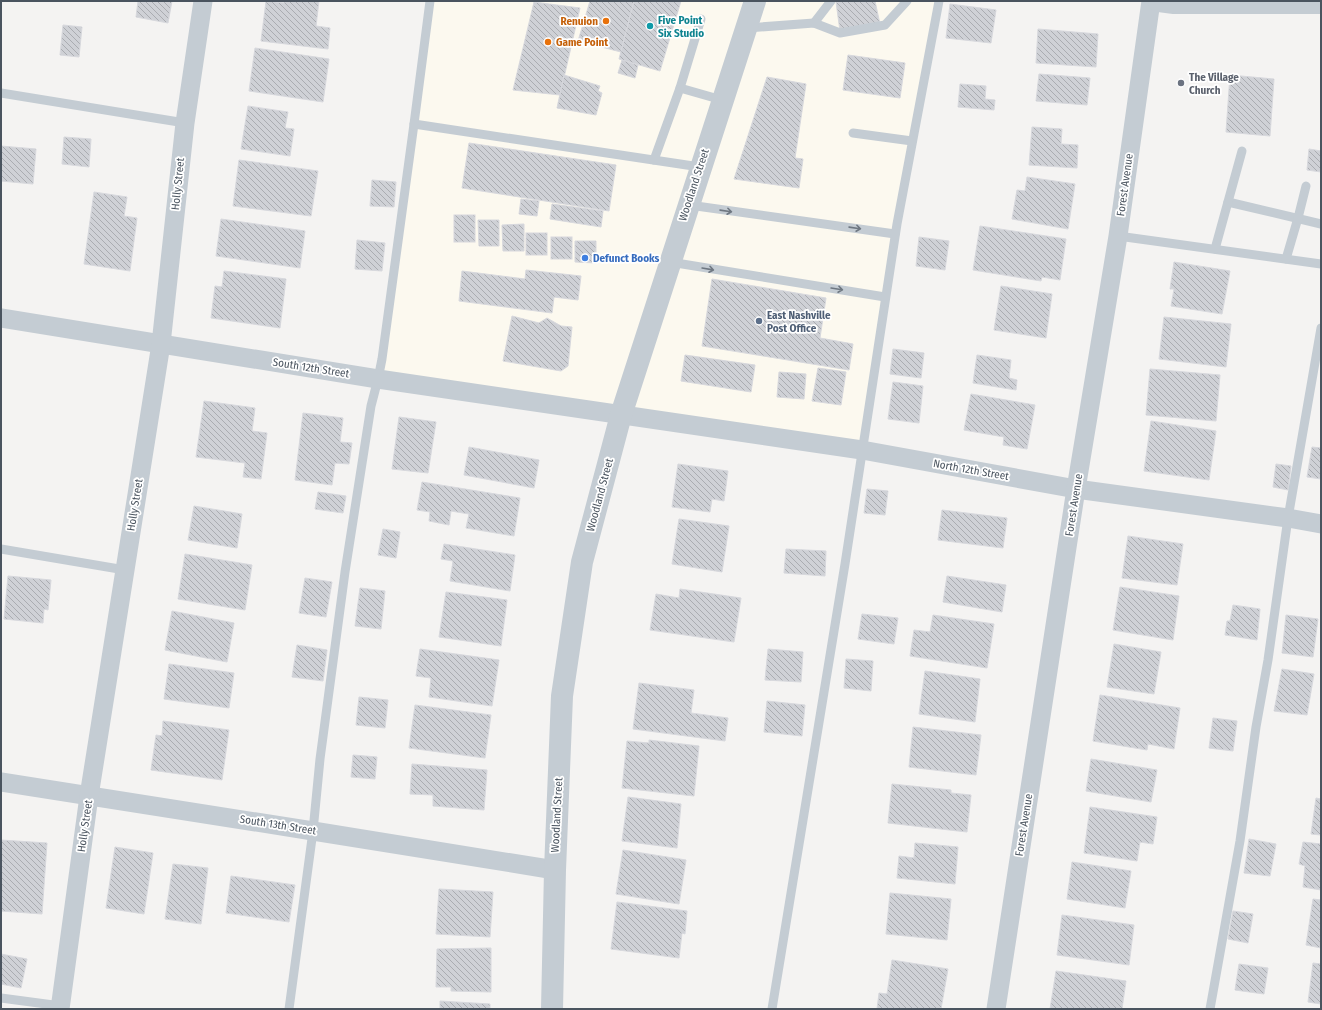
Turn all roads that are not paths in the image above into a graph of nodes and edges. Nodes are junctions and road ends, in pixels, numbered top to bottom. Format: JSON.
{"nodes":[{"id":1,"x":203,"y":1,"type":"edge"},
{"id":2,"x":430,"y":1,"type":"edge"},
{"id":3,"x":755,"y":1,"type":"edge"},
{"id":4,"x":832,"y":1,"type":"edge"},
{"id":5,"x":906,"y":1,"type":"edge"},
{"id":6,"x":939,"y":1,"type":"edge"},
{"id":7,"x":1150,"y":1,"type":"edge"},
{"id":8,"x":1159,"y":1,"type":"edge"},
{"id":9,"x":1321,"y":3,"type":"edge"},
{"id":10,"x":701,"y":19,"type":"dead end"},
{"id":11,"x":814,"y":23,"type":"junction"},
{"id":12,"x":746,"y":28,"type":"junction"},
{"id":13,"x":680,"y":88,"type":"junction"},
{"id":14,"x":1,"y":94,"type":"edge"},
{"id":15,"x":722,"y":100,"type":"junction"},
{"id":16,"x":185,"y":123,"type":"junction"},
{"id":17,"x":414,"y":124,"type":"junction"},
{"id":18,"x":853,"y":133,"type":"dead end"},
{"id":19,"x":912,"y":141,"type":"junction"},
{"id":20,"x":1242,"y":151,"type":"dead end"},
{"id":21,"x":654,"y":160,"type":"junction"},
{"id":22,"x":700,"y":167,"type":"junction"},
{"id":23,"x":1306,"y":186,"type":"dead end"},
{"id":24,"x":1228,"y":202,"type":"junction"},
{"id":25,"x":688,"y":205,"type":"junction"},
{"id":26,"x":1298,"y":218,"type":"junction"},
{"id":27,"x":1321,"y":224,"type":"edge"},
{"id":28,"x":895,"y":234,"type":"junction"},
{"id":29,"x":1118,"y":236,"type":"junction"},
{"id":30,"x":1215,"y":249,"type":"junction"},
{"id":31,"x":1286,"y":259,"type":"junction"},
{"id":32,"x":670,"y":262,"type":"junction"},
{"id":33,"x":1321,"y":264,"type":"edge"},
{"id":34,"x":885,"y":297,"type":"junction"},
{"id":35,"x":1,"y":318,"type":"edge"},
{"id":36,"x":1321,"y":328,"type":"edge"},
{"id":37,"x":162,"y":344,"type":"junction"},
{"id":38,"x":378,"y":379,"type":"junction"},
{"id":39,"x":621,"y":415,"type":"junction"},
{"id":40,"x":862,"y":450,"type":"junction"},
{"id":41,"x":1076,"y":488,"type":"junction"},
{"id":42,"x":1288,"y":518,"type":"junction"},
{"id":43,"x":1321,"y":524,"type":"edge"},
{"id":44,"x":1,"y":549,"type":"edge"},
{"id":45,"x":125,"y":570,"type":"junction"},
{"id":46,"x":1,"y":782,"type":"edge"},
{"id":47,"x":89,"y":796,"type":"junction"},
{"id":48,"x":313,"y":831,"type":"junction"},
{"id":49,"x":555,"y":870,"type":"junction"},
{"id":50,"x":1,"y":998,"type":"edge"},
{"id":51,"x":61,"y":1008,"type":"edge"},
{"id":52,"x":289,"y":1009,"type":"edge"},
{"id":53,"x":552,"y":1009,"type":"edge"},
{"id":54,"x":772,"y":1009,"type":"edge"},
{"id":55,"x":996,"y":1009,"type":"edge"},
{"id":56,"x":1210,"y":1009,"type":"edge"}],
"edges":[{"from":1,"to":16,"type":"street","name":"Holly Street"},
{"from":2,"to":17,"type":"lane"},
{"from":3,"to":12,"type":"street","name":"Woodland Street"},
{"from":4,"to":11,"type":"lane"},
{"from":5,"to":11,"type":"lane"},
{"from":6,"to":19,"type":"lane"},
{"from":7,"to":29,"type":"street","name":"Forest Avenue"},
{"from":8,"to":9,"type":"street"},
{"from":10,"to":13,"type":"lane"},
{"from":11,"to":12,"type":"lane"},
{"from":12,"to":15,"type":"street","name":"Woodland Street"},
{"from":13,"to":15,"type":"lane"},
{"from":13,"to":21,"type":"lane"},
{"from":14,"to":16,"type":"lane"},
{"from":15,"to":22,"type":"street","name":"Woodland Street"},
{"from":16,"to":37,"type":"street","name":"Holly Street"},
{"from":17,"to":21,"type":"lane"},
{"from":17,"to":38,"type":"lane"},
{"from":18,"to":19,"type":"lane"},
{"from":19,"to":28,"type":"lane"},
{"from":20,"to":24,"type":"lane"},
{"from":21,"to":22,"type":"lane"},
{"from":22,"to":25,"type":"street","name":"Woodland Street"},
{"from":23,"to":26,"type":"lane"},
{"from":24,"to":26,"type":"lane"},
{"from":24,"to":30,"type":"lane"},
{"from":25,"to":28,"type":"lane","one_way":true},
{"from":25,"to":32,"type":"street","name":"Woodland Street"},
{"from":26,"to":27,"type":"lane"},
{"from":26,"to":31,"type":"lane"},
{"from":28,"to":34,"type":"lane"},
{"from":29,"to":30,"type":"lane"},
{"from":29,"to":41,"type":"street","name":"Forest Avenue"},
{"from":30,"to":31,"type":"lane"},
{"from":31,"to":33,"type":"lane"},
{"from":32,"to":34,"type":"lane","one_way":true},
{"from":32,"to":39,"type":"street","name":"Woodland Street"},
{"from":34,"to":40,"type":"lane"},
{"from":35,"to":37,"type":"street","name":"South 12th Street"},
{"from":36,"to":42,"type":"lane"},
{"from":37,"to":38,"type":"street","name":"South 12th Street"},
{"from":37,"to":45,"type":"street","name":"Holly Street"},
{"from":38,"to":39,"type":"street","name":"South 12th Street"},
{"from":38,"to":48,"type":"lane"},
{"from":39,"to":40,"type":"street","name":"North 12th Street"},
{"from":39,"to":49,"type":"street","name":"Woodland Street"},
{"from":40,"to":41,"type":"street","name":"North 12th Street"},
{"from":40,"to":54,"type":"lane"},
{"from":41,"to":42,"type":"street","name":"North 12th Street"},
{"from":41,"to":55,"type":"street","name":"Forest Avenue"},
{"from":42,"to":43,"type":"street","name":"North 12th Street"},
{"from":42,"to":56,"type":"lane"},
{"from":44,"to":45,"type":"lane"},
{"from":45,"to":47,"type":"street","name":"Holly Street"},
{"from":46,"to":47,"type":"street","name":"South 13th Street"},
{"from":47,"to":48,"type":"street","name":"South 13th Street"},
{"from":47,"to":51,"type":"street","name":"Holly Street"},
{"from":48,"to":49,"type":"street","name":"South 13th Street"},
{"from":48,"to":52,"type":"lane"},
{"from":49,"to":53,"type":"street","name":"Woodland Street"},
{"from":50,"to":51,"type":"lane"}]}
